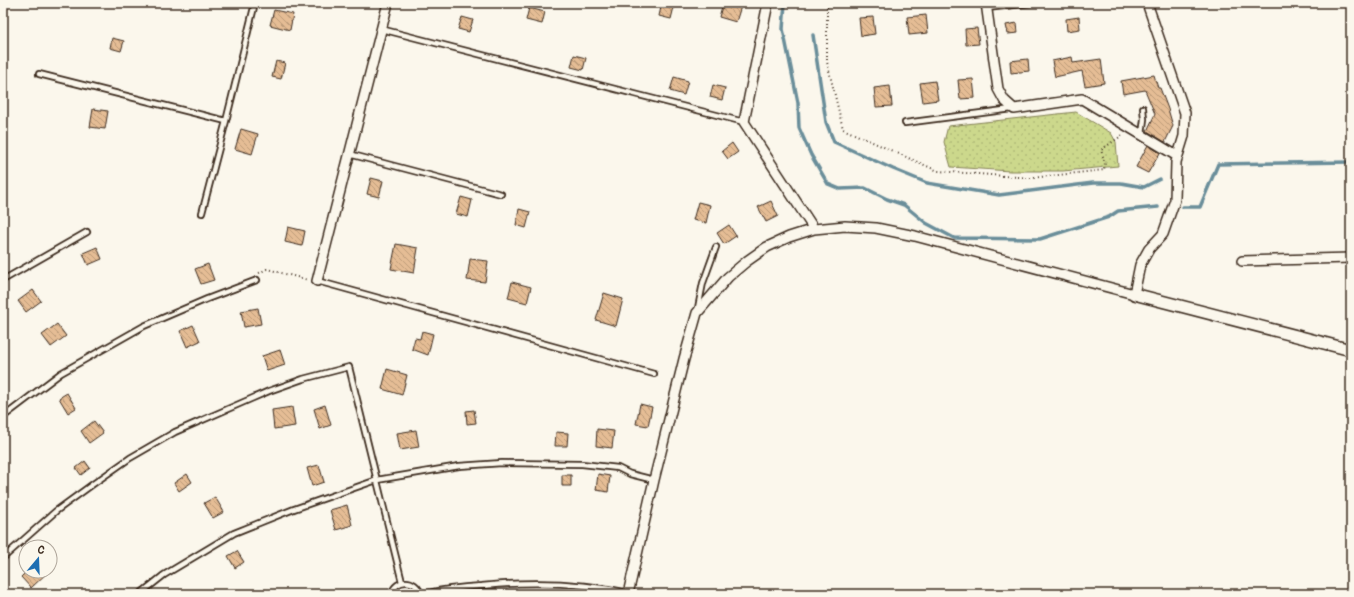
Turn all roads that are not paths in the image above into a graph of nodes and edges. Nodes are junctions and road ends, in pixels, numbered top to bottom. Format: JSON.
{"nodes":[{"id":1,"x":255,"y":3,"type":"edge"},
{"id":2,"x":388,"y":3,"type":"edge"},
{"id":3,"x":768,"y":3,"type":"edge"},
{"id":4,"x":1032,"y":3,"type":"edge"},
{"id":5,"x":1147,"y":3,"type":"edge"},
{"id":6,"x":987,"y":6,"type":"edge"},
{"id":7,"x":381,"y":29,"type":"junction"},
{"id":8,"x":39,"y":74,"type":"dead end"},
{"id":9,"x":1014,"y":108,"type":"junction"},
{"id":10,"x":1143,"y":108,"type":"dead end"},
{"id":11,"x":226,"y":121,"type":"junction"},
{"id":12,"x":744,"y":122,"type":"junction"},
{"id":13,"x":905,"y":122,"type":"dead end"},
{"id":14,"x":1142,"y":135,"type":"junction"},
{"id":15,"x":349,"y":154,"type":"junction"},
{"id":16,"x":1177,"y":156,"type":"junction"},
{"id":17,"x":501,"y":194,"type":"dead end"},
{"id":18,"x":202,"y":213,"type":"dead end"},
{"id":19,"x":814,"y":229,"type":"junction"},
{"id":20,"x":87,"y":232,"type":"dead end"},
{"id":21,"x":716,"y":247,"type":"dead end"},
{"id":22,"x":1351,"y":258,"type":"edge"},
{"id":23,"x":1242,"y":261,"type":"dead end"},
{"id":24,"x":3,"y":280,"type":"edge"},
{"id":25,"x":257,"y":280,"type":"road end"},
{"id":26,"x":317,"y":281,"type":"joint"},
{"id":27,"x":1134,"y":294,"type":"junction"},
{"id":28,"x":697,"y":313,"type":"junction"},
{"id":29,"x":1351,"y":350,"type":"edge"},
{"id":30,"x":654,"y":374,"type":"dead end"},
{"id":31,"x":3,"y":417,"type":"edge"},
{"id":32,"x":377,"y":480,"type":"junction"},
{"id":33,"x":654,"y":480,"type":"junction"},
{"id":34,"x":3,"y":558,"type":"edge"},
{"id":35,"x":402,"y":582,"type":"junction"},
{"id":36,"x":628,"y":593,"type":"edge"},
{"id":37,"x":140,"y":594,"type":"edge"},
{"id":38,"x":391,"y":594,"type":"edge"},
{"id":39,"x":421,"y":594,"type":"edge"},
{"id":40,"x":424,"y":594,"type":"edge"}],
"edges":[{"from":1,"to":11,"type":"lane"},
{"from":2,"to":7,"type":"street"},
{"from":3,"to":12,"type":"street"},
{"from":4,"to":6,"type":"lane"},
{"from":5,"to":16,"type":"street"},
{"from":6,"to":9,"type":"street"},
{"from":7,"to":12,"type":"lane"},
{"from":7,"to":15,"type":"street"},
{"from":8,"to":11,"type":"lane"},
{"from":9,"to":13,"type":"lane"},
{"from":9,"to":14,"type":"street"},
{"from":10,"to":14,"type":"lane"},
{"from":11,"to":18,"type":"lane"},
{"from":12,"to":19,"type":"street"},
{"from":14,"to":16,"type":"street"},
{"from":15,"to":17,"type":"lane"},
{"from":15,"to":26,"type":"street"},
{"from":16,"to":27,"type":"street"},
{"from":19,"to":27,"type":"street"},
{"from":19,"to":28,"type":"street"},
{"from":20,"to":24,"type":"lane"},
{"from":21,"to":28,"type":"lane"},
{"from":22,"to":23,"type":"street"},
{"from":25,"to":31,"type":"lane"},
{"from":26,"to":30,"type":"lane"},
{"from":27,"to":29,"type":"street"},
{"from":28,"to":33,"type":"street"},
{"from":32,"to":33,"type":"lane"},
{"from":32,"to":34,"type":"lane"},
{"from":32,"to":35,"type":"lane"},
{"from":32,"to":37,"type":"lane"},
{"from":33,"to":36,"type":"street"},
{"from":35,"to":38,"type":"lane"},
{"from":35,"to":39,"type":"lane"},
{"from":36,"to":40,"type":"lane"}]}
